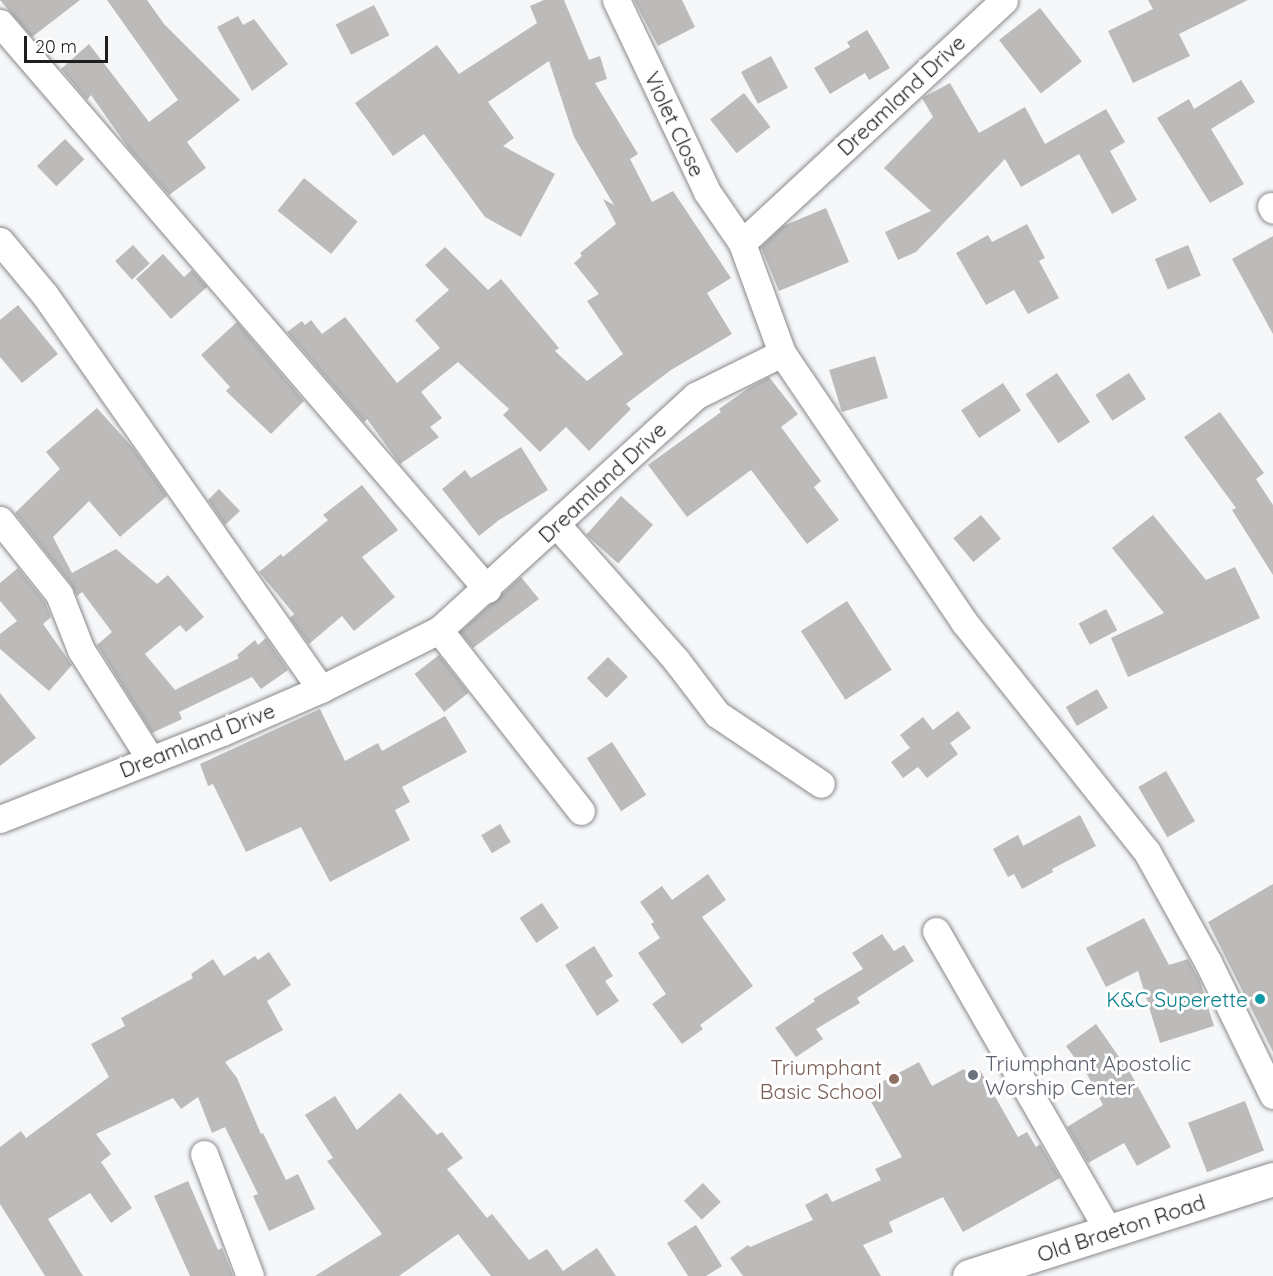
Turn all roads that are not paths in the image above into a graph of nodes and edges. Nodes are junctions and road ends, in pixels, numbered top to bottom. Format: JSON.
{"nodes":[{"id":1,"x":616,"y":0,"type":"edge"},
{"id":2,"x":1004,"y":0,"type":"edge"},
{"id":3,"x":0,"y":23,"type":"edge"},
{"id":4,"x":0,"y":241,"type":"edge"},
{"id":5,"x":742,"y":243,"type":"junction"},
{"id":6,"x":782,"y":353,"type":"junction"},
{"id":7,"x":0,"y":520,"type":"edge"},
{"id":8,"x":557,"y":525,"type":"junction"},
{"id":9,"x":487,"y":589,"type":"junction"},
{"id":10,"x":439,"y":630,"type":"junction"},
{"id":11,"x":321,"y":689,"type":"junction"},
{"id":12,"x":151,"y":760,"type":"junction"},
{"id":13,"x":821,"y":784,"type":"dead end"},
{"id":14,"x":581,"y":811,"type":"dead end"},
{"id":15,"x":0,"y":819,"type":"edge"},
{"id":16,"x":936,"y":932,"type":"dead end"},
{"id":17,"x":1273,"y":1095,"type":"edge"},
{"id":18,"x":204,"y":1154,"type":"dead end"},
{"id":19,"x":1273,"y":1179,"type":"edge"},
{"id":20,"x":1109,"y":1232,"type":"junction"},
{"id":21,"x":250,"y":1276,"type":"edge"},
{"id":22,"x":969,"y":1276,"type":"edge"}],
"edges":[{"from":1,"to":5,"type":"street","name":"Violet Close"},
{"from":2,"to":5,"type":"street","name":"Dreamland Drive"},
{"from":3,"to":9,"type":"street"},
{"from":4,"to":11,"type":"street"},
{"from":5,"to":6,"type":"street"},
{"from":6,"to":8,"type":"street","name":"Dreamland Drive"},
{"from":6,"to":17,"type":"street"},
{"from":7,"to":12,"type":"street"},
{"from":8,"to":9,"type":"street","name":"Dreamland Drive"},
{"from":8,"to":13,"type":"street"},
{"from":9,"to":10,"type":"street","name":"Dreamland Drive"},
{"from":10,"to":11,"type":"street","name":"Dreamland Drive"},
{"from":10,"to":14,"type":"street"},
{"from":11,"to":12,"type":"street","name":"Dreamland Drive"},
{"from":12,"to":15,"type":"street","name":"Dreamland Drive"},
{"from":16,"to":20,"type":"street"},
{"from":18,"to":21,"type":"street"},
{"from":19,"to":20,"type":"street","name":"Old Braeton Road"},
{"from":20,"to":22,"type":"street","name":"Old Braeton Road"}]}
